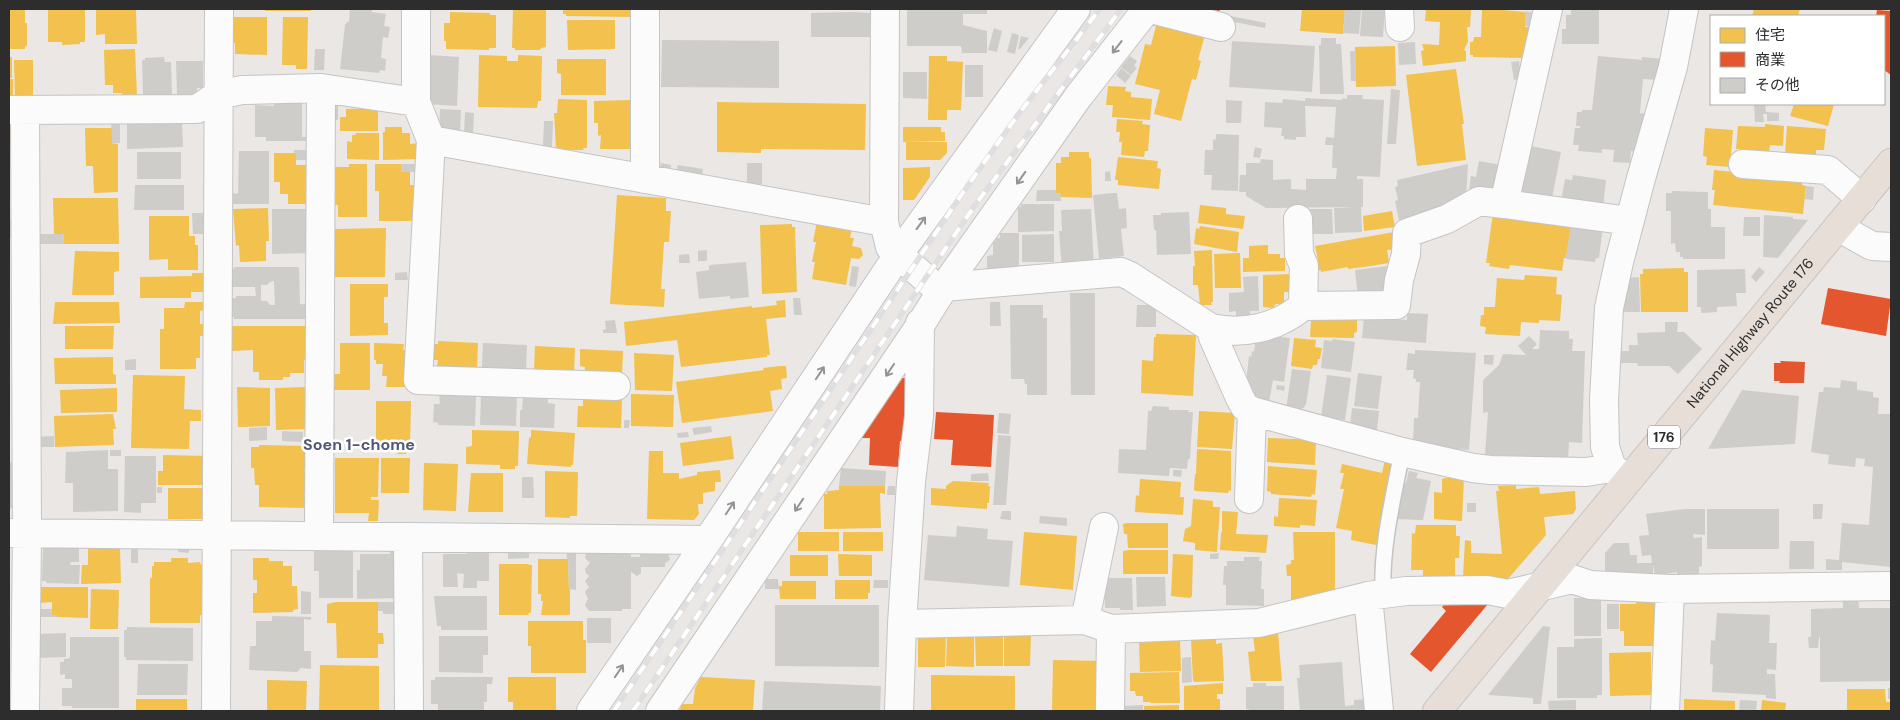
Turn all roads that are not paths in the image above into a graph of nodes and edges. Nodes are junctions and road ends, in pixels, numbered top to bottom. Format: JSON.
{"nodes":[{"id":1,"x":219,"y":9,"type":"edge"},
{"id":2,"x":416,"y":9,"type":"edge"},
{"id":3,"x":645,"y":9,"type":"edge"},
{"id":4,"x":885,"y":9,"type":"edge"},
{"id":5,"x":1076,"y":9,"type":"edge"},
{"id":6,"x":1147,"y":9,"type":"edge"},
{"id":7,"x":1151,"y":9,"type":"edge"},
{"id":8,"x":1548,"y":9,"type":"edge"},
{"id":9,"x":1684,"y":9,"type":"edge"},
{"id":10,"x":1221,"y":26,"type":"dead end"},
{"id":11,"x":321,"y":88,"type":"junction"},
{"id":12,"x":218,"y":95,"type":"junction"},
{"id":13,"x":416,"y":102,"type":"junction"},
{"id":14,"x":17,"y":110,"type":"edge"},
{"id":15,"x":431,"y":140,"type":"junction"},
{"id":16,"x":1891,"y":163,"type":"edge"},
{"id":17,"x":1743,"y":164,"type":"dead end"},
{"id":18,"x":645,"y":179,"type":"junction"},
{"id":19,"x":1862,"y":199,"type":"junction"},
{"id":20,"x":1504,"y":204,"type":"junction"},
{"id":21,"x":1298,"y":219,"type":"dead end"},
{"id":22,"x":1630,"y":221,"type":"junction"},
{"id":23,"x":884,"y":222,"type":"junction"},
{"id":24,"x":1838,"y":227,"type":"junction"},
{"id":25,"x":1891,"y":247,"type":"edge"},
{"id":26,"x":898,"y":255,"type":"junction"},
{"id":27,"x":938,"y":286,"type":"junction"},
{"id":28,"x":1303,"y":306,"type":"junction"},
{"id":29,"x":919,"y":327,"type":"junction"},
{"id":30,"x":1210,"y":328,"type":"junction"},
{"id":31,"x":1239,"y":331,"type":"junction"},
{"id":32,"x":1225,"y":364,"type":"junction"},
{"id":33,"x":616,"y":386,"type":"dead end"},
{"id":34,"x":1252,"y":411,"type":"junction"},
{"id":35,"x":1402,"y":452,"type":"junction"},
{"id":36,"x":1621,"y":474,"type":"junction"},
{"id":37,"x":1249,"y":499,"type":"dead end"},
{"id":38,"x":1104,"y":527,"type":"dead end"},
{"id":39,"x":18,"y":533,"type":"edge"},
{"id":40,"x":217,"y":535,"type":"junction"},
{"id":41,"x":319,"y":536,"type":"junction"},
{"id":42,"x":408,"y":537,"type":"junction"},
{"id":43,"x":708,"y":540,"type":"junction"},
{"id":44,"x":1891,"y":586,"type":"edge"},
{"id":45,"x":1540,"y":588,"type":"junction"},
{"id":46,"x":1670,"y":589,"type":"junction"},
{"id":47,"x":1376,"y":595,"type":"junction"},
{"id":48,"x":1084,"y":620,"type":"junction"},
{"id":49,"x":902,"y":624,"type":"junction"},
{"id":50,"x":1111,"y":629,"type":"junction"},
{"id":51,"x":25,"y":711,"type":"edge"},
{"id":52,"x":216,"y":711,"type":"edge"},
{"id":53,"x":409,"y":711,"type":"edge"},
{"id":54,"x":592,"y":711,"type":"edge"},
{"id":55,"x":660,"y":711,"type":"edge"},
{"id":56,"x":899,"y":711,"type":"edge"},
{"id":57,"x":1110,"y":711,"type":"edge"},
{"id":58,"x":1379,"y":711,"type":"edge"},
{"id":59,"x":1437,"y":711,"type":"edge"},
{"id":60,"x":1665,"y":711,"type":"edge"}],
"edges":[{"from":1,"to":12,"type":"street"},
{"from":2,"to":13,"type":"street"},
{"from":3,"to":18,"type":"street"},
{"from":4,"to":23,"type":"street"},
{"from":26,"to":5,"type":"street","one_way":true},
{"from":6,"to":27,"type":"street","one_way":true},
{"from":7,"to":10,"type":"street"},
{"from":8,"to":20,"type":"street"},
{"from":9,"to":22,"type":"street"},
{"from":11,"to":12,"type":"street"},
{"from":11,"to":13,"type":"street"},
{"from":11,"to":41,"type":"street"},
{"from":12,"to":14,"type":"street"},
{"from":12,"to":40,"type":"street"},
{"from":13,"to":15,"type":"street"},
{"from":14,"to":39,"type":"street"},
{"from":15,"to":18,"type":"street"},
{"from":15,"to":33,"type":"street"},
{"from":16,"to":19,"type":"highway","name":"National Highway Route 176","number":"176"},
{"from":17,"to":19,"type":"street"},
{"from":18,"to":23,"type":"street"},
{"from":19,"to":24,"type":"highway","name":"National Highway Route 176","number":"176"},
{"from":20,"to":22,"type":"street"},
{"from":20,"to":28,"type":"street"},
{"from":21,"to":28,"type":"street"},
{"from":22,"to":36,"type":"street"},
{"from":23,"to":26,"type":"street"},
{"from":24,"to":25,"type":"street"},
{"from":24,"to":36,"type":"highway","name":"National Highway Route 176","number":"176"},
{"from":26,"to":27,"type":"street"},
{"from":43,"to":26,"type":"street","one_way":true},
{"from":27,"to":29,"type":"street"},
{"from":27,"to":30,"type":"street"},
{"from":28,"to":31,"type":"street"},
{"from":29,"to":49,"type":"street"},
{"from":29,"to":55,"type":"street","one_way":true},
{"from":30,"to":31,"type":"street"},
{"from":30,"to":32,"type":"street"},
{"from":31,"to":32,"type":"street"},
{"from":32,"to":34,"type":"street"},
{"from":34,"to":35,"type":"street"},
{"from":34,"to":37,"type":"street"},
{"from":35,"to":36,"type":"street"},
{"from":35,"to":47,"type":"lane"},
{"from":36,"to":45,"type":"highway","name":"National Highway Route 176","number":"176"},
{"from":38,"to":48,"type":"street"},
{"from":39,"to":40,"type":"street"},
{"from":39,"to":51,"type":"street"},
{"from":40,"to":41,"type":"street"},
{"from":40,"to":52,"type":"street"},
{"from":41,"to":42,"type":"street"},
{"from":42,"to":43,"type":"street"},
{"from":42,"to":53,"type":"street"},
{"from":54,"to":43,"type":"street","one_way":true},
{"from":44,"to":46,"type":"street"},
{"from":45,"to":46,"type":"street"},
{"from":45,"to":47,"type":"street"},
{"from":45,"to":59,"type":"highway","name":"National Highway Route 176","number":"176"},
{"from":46,"to":60,"type":"street"},
{"from":47,"to":50,"type":"street"},
{"from":47,"to":58,"type":"street"},
{"from":48,"to":49,"type":"street"},
{"from":48,"to":50,"type":"street"},
{"from":49,"to":56,"type":"street"},
{"from":50,"to":57,"type":"street"}]}
